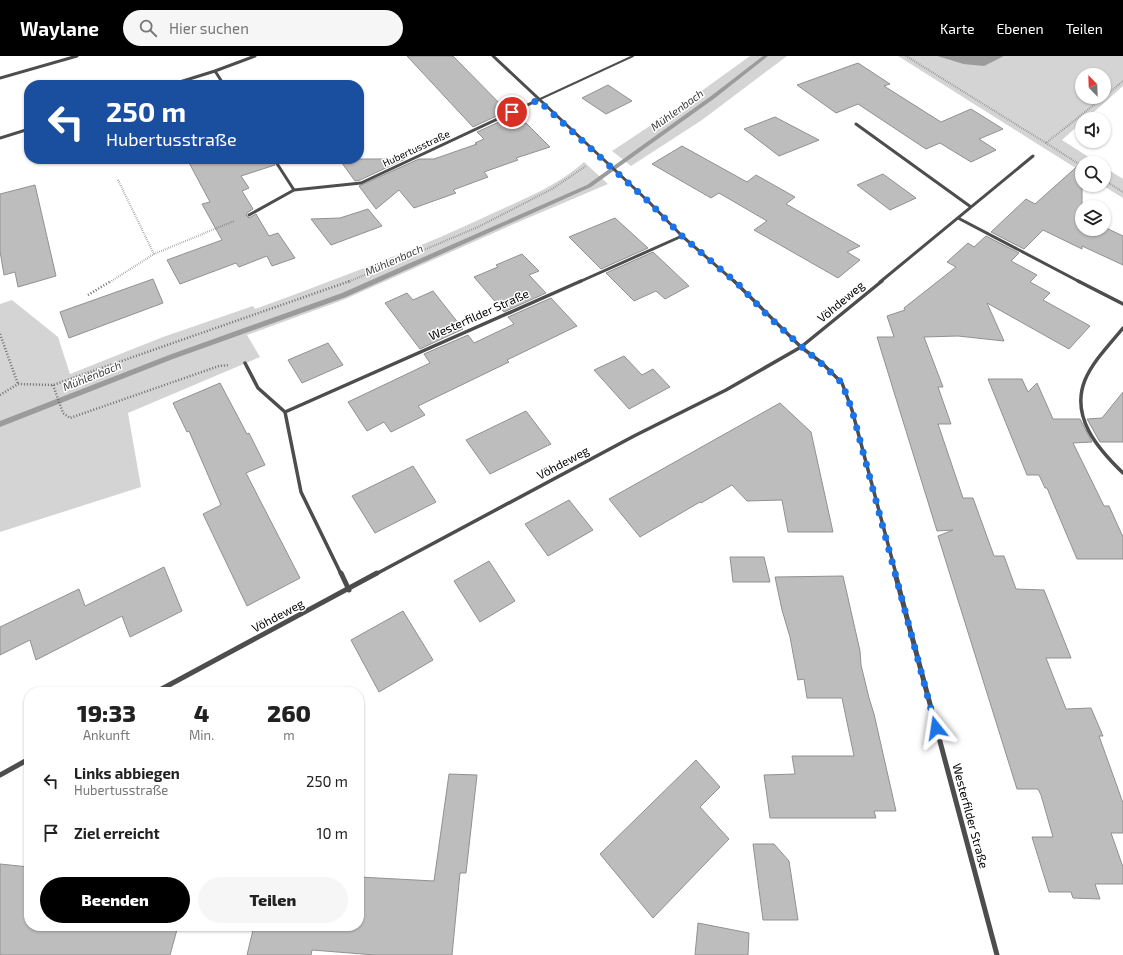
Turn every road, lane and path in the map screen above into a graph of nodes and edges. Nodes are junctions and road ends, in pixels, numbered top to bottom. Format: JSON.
{"nodes":[{"id":1,"x":77,"y":56,"type":"edge"},
{"id":2,"x":254,"y":56,"type":"edge"},
{"id":3,"x":492,"y":56,"type":"edge"},
{"id":4,"x":633,"y":56,"type":"edge"},
{"id":5,"x":906,"y":56,"type":"edge"},
{"id":6,"x":215,"y":71,"type":"junction"},
{"id":7,"x":0,"y":78,"type":"edge"},
{"id":8,"x":186,"y":80,"type":"edge"},
{"id":9,"x":221,"y":80,"type":"edge"},
{"id":10,"x":1123,"y":81,"type":"edge"},
{"id":11,"x":1111,"y":91,"type":"edge"},
{"id":12,"x":538,"y":100,"type":"junction"},
{"id":13,"x":1095,"y":104,"type":"edge"},
{"id":14,"x":856,"y":124,"type":"dead end"},
{"id":15,"x":24,"y":131,"type":"edge"},
{"id":16,"x":0,"y":138,"type":"edge"},
{"id":17,"x":1046,"y":143,"type":"junction"},
{"id":18,"x":600,"y":156,"type":"junction"},
{"id":19,"x":1033,"y":156,"type":"joint"},
{"id":20,"x":1075,"y":162,"type":"edge"},
{"id":21,"x":277,"y":164,"type":"edge"},
{"id":22,"x":118,"y":180,"type":"dead end"},
{"id":23,"x":1111,"y":184,"type":"edge"},
{"id":24,"x":294,"y":190,"type":"junction"},
{"id":25,"x":1123,"y":192,"type":"edge"},
{"id":26,"x":971,"y":207,"type":"junction"},
{"id":27,"x":249,"y":215,"type":"joint"},
{"id":28,"x":958,"y":218,"type":"junction"},
{"id":29,"x":682,"y":236,"type":"junction"},
{"id":30,"x":154,"y":254,"type":"junction"},
{"id":31,"x":88,"y":295,"type":"dead end"},
{"id":32,"x":1123,"y":304,"type":"edge"},
{"id":33,"x":1123,"y":328,"type":"edge"},
{"id":34,"x":0,"y":334,"type":"edge"},
{"id":35,"x":802,"y":347,"type":"junction"},
{"id":36,"x":245,"y":363,"type":"joint"},
{"id":37,"x":18,"y":384,"type":"junction"},
{"id":38,"x":53,"y":385,"type":"junction"},
{"id":39,"x":0,"y":395,"type":"edge"},
{"id":40,"x":285,"y":412,"type":"junction"},
{"id":41,"x":1123,"y":473,"type":"edge"},
{"id":42,"x":349,"y":590,"type":"junction"},
{"id":43,"x":165,"y":687,"type":"edge"},
{"id":44,"x":24,"y":762,"type":"edge"},
{"id":45,"x":0,"y":775,"type":"edge"},
{"id":46,"x":997,"y":955,"type":"edge"}],
"edges":[{"from":1,"to":7,"type":"street"},
{"from":2,"to":6,"type":"street"},
{"from":3,"to":12,"type":"street","name":"Westerfilder Straße"},
{"from":4,"to":12,"type":"lane"},
{"from":5,"to":17,"type":"path"},
{"from":6,"to":8,"type":"street"},
{"from":6,"to":9,"type":"street"},
{"from":10,"to":11,"type":"path"},
{"from":12,"to":18,"type":"street","name":"Westerfilder Straße"},
{"from":12,"to":24,"type":"street","name":"Hubertusstraße"},
{"from":13,"to":17,"type":"path"},
{"from":14,"to":26,"type":"street"},
{"from":15,"to":16,"type":"street"},
{"from":17,"to":19,"type":"path"},
{"from":17,"to":20,"type":"path"},
{"from":18,"to":29,"type":"street","name":"Westerfilder Straße"},
{"from":18,"to":38,"type":"path"},
{"from":19,"to":26,"type":"street","name":"Vöhdeweg"},
{"from":21,"to":24,"type":"street"},
{"from":22,"to":30,"type":"path"},
{"from":23,"to":25,"type":"path"},
{"from":24,"to":27,"type":"street","name":"Hubertusstraße"},
{"from":26,"to":28,"type":"street","name":"Vöhdeweg"},
{"from":27,"to":30,"type":"path"},
{"from":28,"to":32,"type":"street"},
{"from":28,"to":35,"type":"street","name":"Vöhdeweg"},
{"from":29,"to":35,"type":"street","name":"Westerfilder Straße"},
{"from":29,"to":40,"type":"street","name":"Westerfilder Straße"},
{"from":30,"to":31,"type":"path"},
{"from":33,"to":41,"type":"street"},
{"from":34,"to":37,"type":"path"},
{"from":35,"to":42,"type":"street","name":"Vöhdeweg"},
{"from":35,"to":46,"type":"street","name":"Westerfilder Straße"},
{"from":36,"to":38,"type":"path"},
{"from":36,"to":40,"type":"street"},
{"from":37,"to":38,"type":"path"},
{"from":37,"to":39,"type":"path"},
{"from":40,"to":42,"type":"street"},
{"from":42,"to":43,"type":"street","name":"Vöhdeweg"},
{"from":44,"to":45,"type":"street"}]}
